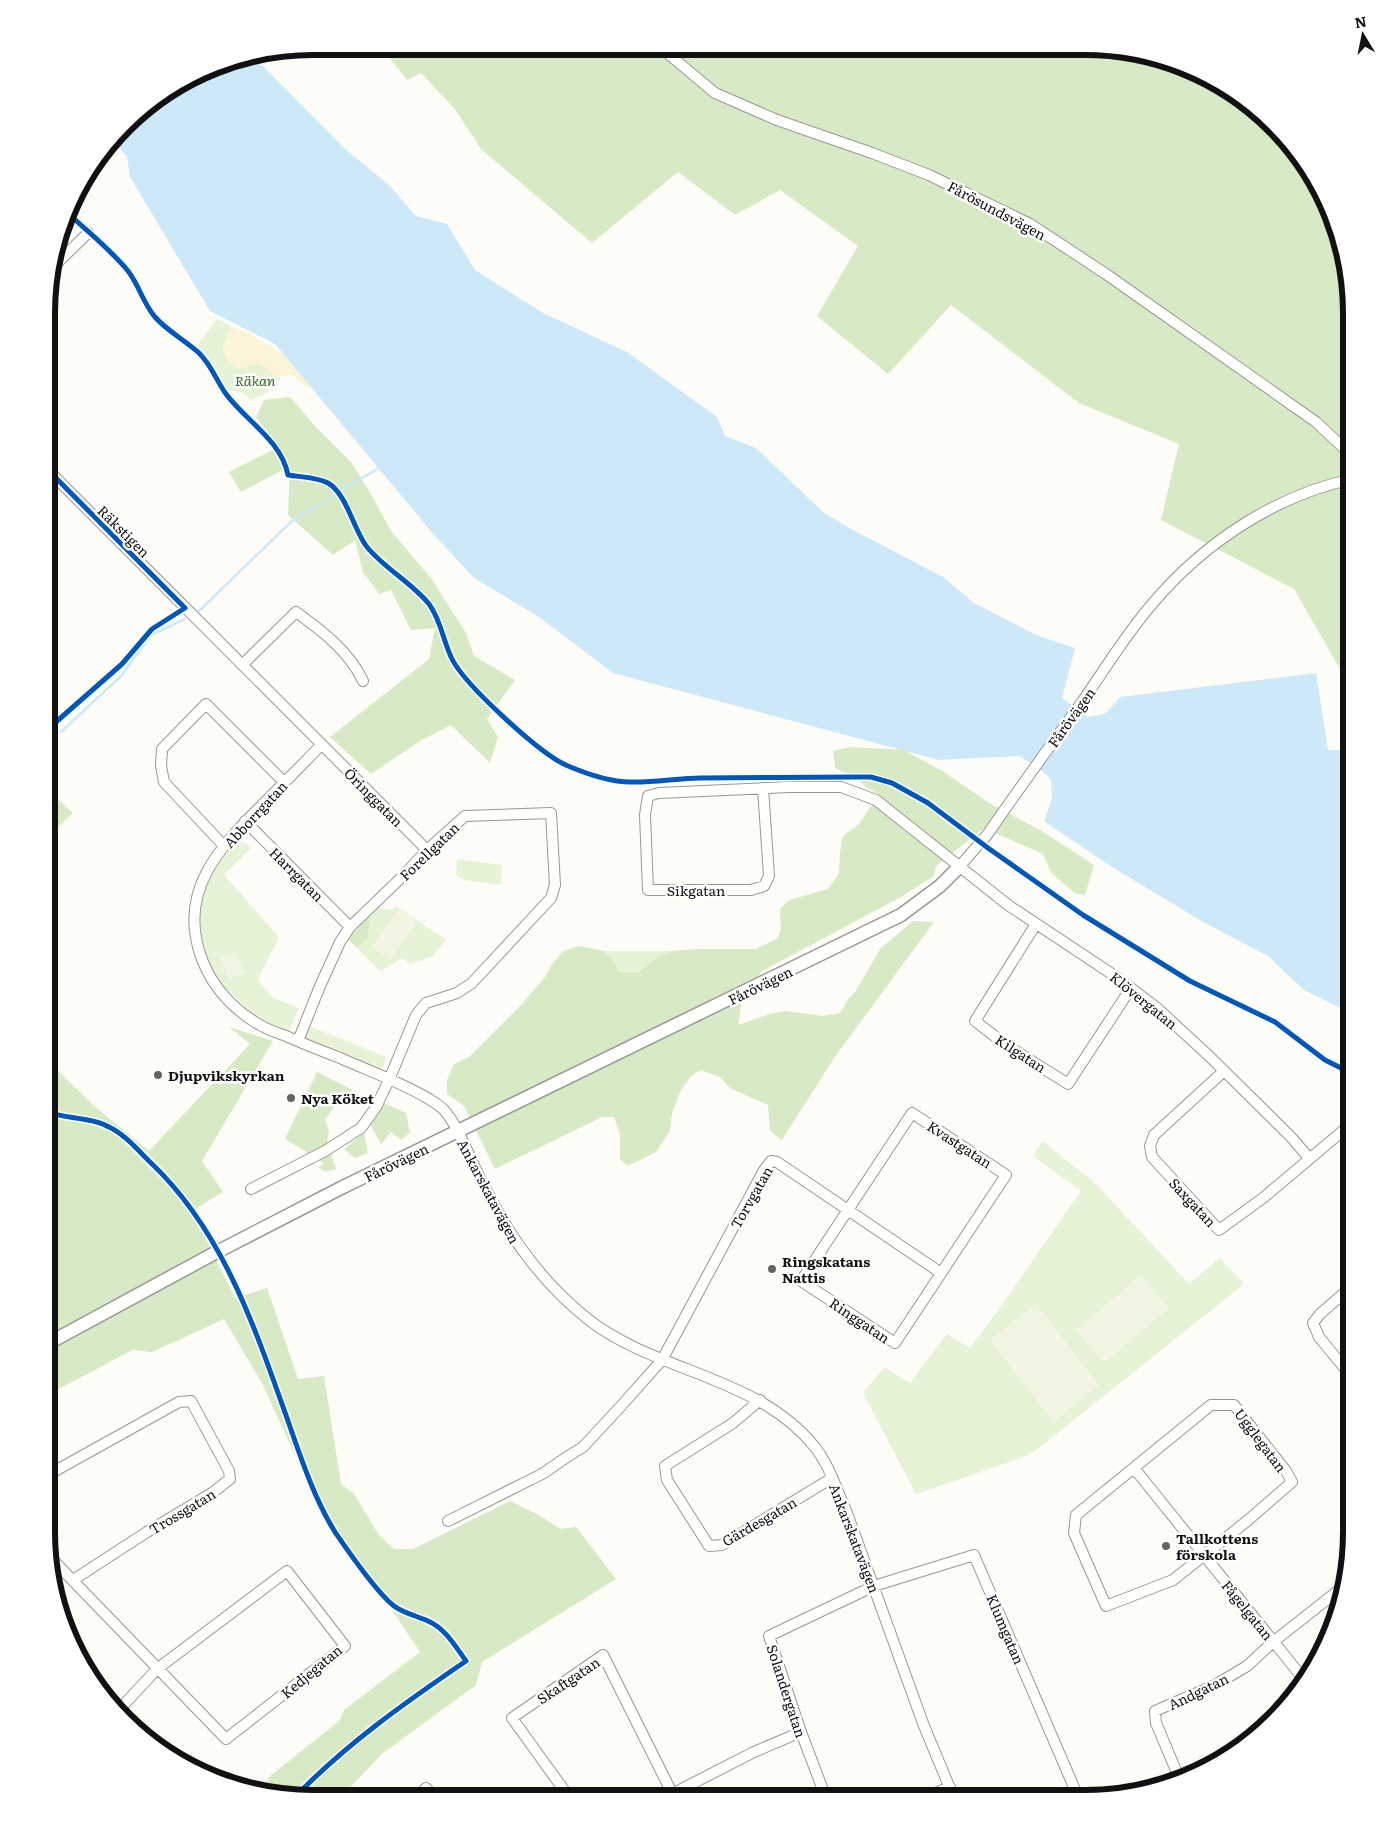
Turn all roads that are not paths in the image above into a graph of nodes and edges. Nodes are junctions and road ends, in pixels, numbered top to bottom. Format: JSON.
{"nodes":[{"id":1,"x":669,"y":55,"type":"edge"},
{"id":2,"x":88,"y":233,"type":"dead end"},
{"id":3,"x":61,"y":260,"type":"edge"},
{"id":4,"x":1343,"y":447,"type":"edge"},
{"id":5,"x":55,"y":478,"type":"edge"},
{"id":6,"x":1343,"y":480,"type":"edge"},
{"id":7,"x":242,"y":665,"type":"junction"},
{"id":8,"x":363,"y":681,"type":"dead end"},
{"id":9,"x":321,"y":745,"type":"junction"},
{"id":10,"x":284,"y":782,"type":"junction"},
{"id":11,"x":764,"y":788,"type":"junction"},
{"id":12,"x":245,"y":821,"type":"junction"},
{"id":13,"x":224,"y":846,"type":"junction"},
{"id":14,"x":427,"y":850,"type":"junction"},
{"id":15,"x":959,"y":867,"type":"junction"},
{"id":16,"x":1036,"y":924,"type":"junction"},
{"id":17,"x":350,"y":927,"type":"junction"},
{"id":18,"x":1131,"y":988,"type":"junction"},
{"id":19,"x":298,"y":1041,"type":"junction"},
{"id":20,"x":1224,"y":1071,"type":"junction"},
{"id":21,"x":389,"y":1080,"type":"junction"},
{"id":22,"x":1343,"y":1130,"type":"edge"},
{"id":23,"x":458,"y":1132,"type":"junction"},
{"id":24,"x":1309,"y":1158,"type":"junction"},
{"id":25,"x":251,"y":1189,"type":"dead end"},
{"id":26,"x":847,"y":1210,"type":"junction"},
{"id":27,"x":941,"y":1273,"type":"junction"},
{"id":28,"x":1343,"y":1294,"type":"edge"},
{"id":29,"x":55,"y":1340,"type":"edge"},
{"id":30,"x":662,"y":1360,"type":"junction"},
{"id":31,"x":1343,"y":1366,"type":"edge"},
{"id":32,"x":760,"y":1400,"type":"junction"},
{"id":33,"x":1134,"y":1468,"type":"junction"},
{"id":34,"x":55,"y":1471,"type":"edge"},
{"id":35,"x":832,"y":1478,"type":"junction"},
{"id":36,"x":448,"y":1522,"type":"dead end"},
{"id":37,"x":1204,"y":1556,"type":"junction"},
{"id":38,"x":57,"y":1564,"type":"edge"},
{"id":39,"x":73,"y":1580,"type":"junction"},
{"id":40,"x":874,"y":1586,"type":"junction"},
{"id":41,"x":1336,"y":1593,"type":"edge"},
{"id":42,"x":1273,"y":1642,"type":"junction"},
{"id":43,"x":157,"y":1669,"type":"junction"},
{"id":44,"x":1300,"y":1675,"type":"edge"},
{"id":45,"x":122,"y":1706,"type":"edge"},
{"id":46,"x":800,"y":1732,"type":"junction"},
{"id":47,"x":1177,"y":1773,"type":"edge"},
{"id":48,"x":950,"y":1787,"type":"junction"},
{"id":49,"x":563,"y":1790,"type":"edge"},
{"id":50,"x":666,"y":1790,"type":"edge"},
{"id":51,"x":679,"y":1790,"type":"edge"},
{"id":52,"x":823,"y":1790,"type":"edge"},
{"id":53,"x":943,"y":1790,"type":"edge"},
{"id":54,"x":951,"y":1790,"type":"edge"},
{"id":55,"x":1075,"y":1790,"type":"edge"}],
"edges":[{"from":1,"to":4,"type":"street","name":"Fårösundsvägen"},
{"from":2,"to":3,"type":"street"},
{"from":5,"to":7,"type":"street","name":"Räkstigen"},
{"from":6,"to":15,"type":"street","name":"Fårövägen"},
{"from":7,"to":8,"type":"street"},
{"from":7,"to":9,"type":"street","name":"Räkstigen"},
{"from":9,"to":10,"type":"street","name":"Abborrgatan"},
{"from":9,"to":14,"type":"street","name":"Öringgatan"},
{"from":10,"to":12,"type":"street","name":"Abborrgatan"},
{"from":10,"to":13,"type":"street"},
{"from":11,"to":11,"type":"street","name":"Sikgatan"},
{"from":11,"to":15,"type":"street","name":"Sikgatan"},
{"from":12,"to":13,"type":"street","name":"Abborrgatan"},
{"from":12,"to":17,"type":"street","name":"Harrgatan"},
{"from":13,"to":19,"type":"street","name":"Abborrgatan"},
{"from":14,"to":17,"type":"street","name":"Forellgatan"},
{"from":14,"to":21,"type":"street","name":"Forellgatan"},
{"from":15,"to":16,"type":"street","name":"Klövergatan"},
{"from":15,"to":23,"type":"street","name":"Fårövägen"},
{"from":16,"to":18,"type":"street","name":"Klövergatan"},
{"from":16,"to":18,"type":"street","name":"Kilgatan"},
{"from":17,"to":19,"type":"street","name":"Forellgatan"},
{"from":18,"to":20,"type":"street","name":"Klövergatan"},
{"from":19,"to":21,"type":"street","name":"Abborrgatan"},
{"from":20,"to":24,"type":"street","name":"Klövergatan"},
{"from":20,"to":24,"type":"street","name":"Saxgatan"},
{"from":21,"to":23,"type":"street","name":"Abborrgatan"},
{"from":21,"to":25,"type":"street"},
{"from":22,"to":24,"type":"street","name":"Saxgatan"},
{"from":23,"to":29,"type":"street","name":"Fårövägen"},
{"from":23,"to":30,"type":"street","name":"Ankarskatavägen"},
{"from":26,"to":27,"type":"street","name":"Torvgatan"},
{"from":26,"to":27,"type":"street","name":"Ringgatan"},
{"from":26,"to":27,"type":"street","name":"Kvastgatan"},
{"from":26,"to":30,"type":"street","name":"Torvgatan"},
{"from":28,"to":31,"type":"street"},
{"from":30,"to":32,"type":"street","name":"Ankarskatavägen"},
{"from":30,"to":36,"type":"street"},
{"from":32,"to":35,"type":"street","name":"Ankarskatavägen"},
{"from":32,"to":35,"type":"street","name":"Gärdesgatan"},
{"from":33,"to":37,"type":"street","name":"Fågelgatan"},
{"from":33,"to":37,"type":"street"},
{"from":33,"to":37,"type":"street","name":"Ugglegatan"},
{"from":34,"to":39,"type":"street","name":"Trossgatan"},
{"from":35,"to":40,"type":"street","name":"Ankarskatavägen"},
{"from":37,"to":42,"type":"street","name":"Fågelgatan"},
{"from":38,"to":39,"type":"street"},
{"from":39,"to":43,"type":"street"},
{"from":40,"to":46,"type":"street","name":"Solandergatan"},
{"from":40,"to":48,"type":"street","name":"Ankarskatavägen"},
{"from":40,"to":55,"type":"street","name":"Klumgatan"},
{"from":41,"to":42,"type":"street"},
{"from":42,"to":44,"type":"street","name":"Fågelgatan"},
{"from":42,"to":47,"type":"street","name":"Andgatan"},
{"from":43,"to":43,"type":"street","name":"Kedjegatan"},
{"from":43,"to":45,"type":"street","name":"Kedjegatan"},
{"from":46,"to":51,"type":"street"},
{"from":46,"to":52,"type":"street","name":"Solandergatan"},
{"from":48,"to":53,"type":"street"},
{"from":48,"to":54,"type":"street","name":"Ankarskatavägen"},
{"from":49,"to":50,"type":"street","name":"Skaftgatan"}]}
